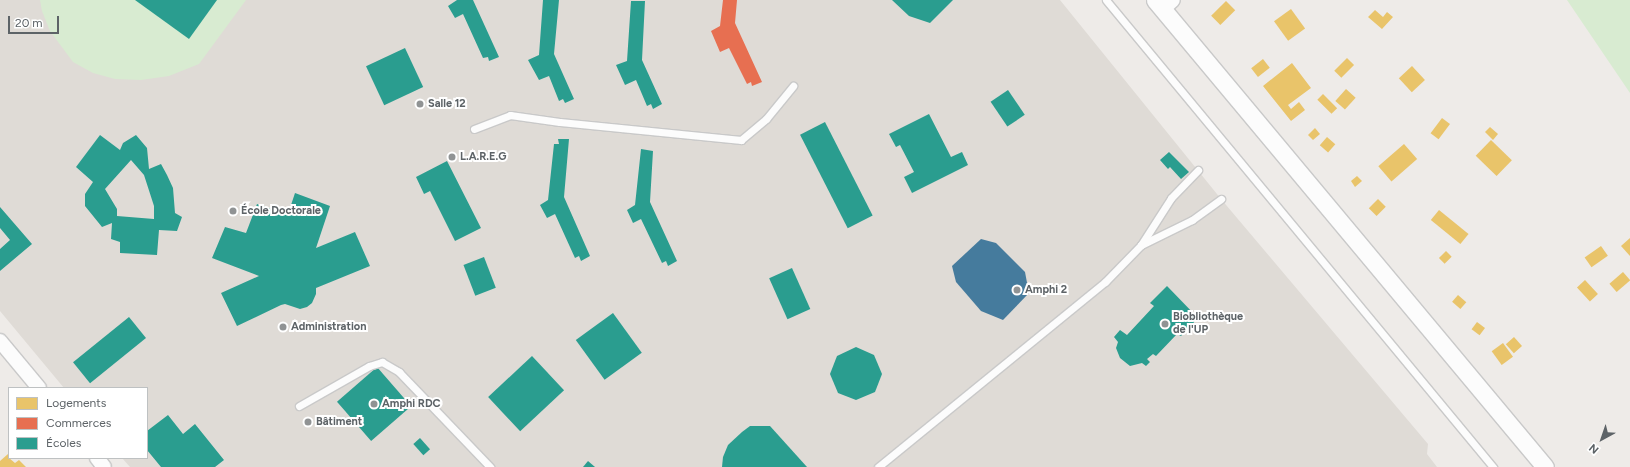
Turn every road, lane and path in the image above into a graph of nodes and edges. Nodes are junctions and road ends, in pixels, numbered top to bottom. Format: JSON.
{"nodes":[{"id":1,"x":1106,"y":0,"type":"edge"},
{"id":2,"x":1164,"y":3,"type":"edge"},
{"id":3,"x":793,"y":86,"type":"dead end"},
{"id":4,"x":474,"y":128,"type":"dead end"},
{"id":5,"x":1198,"y":170,"type":"dead end"},
{"id":6,"x":1221,"y":198,"type":"dead end"},
{"id":7,"x":1141,"y":245,"type":"junction"},
{"id":8,"x":0,"y":341,"type":"edge"},
{"id":9,"x":38,"y":387,"type":"edge"},
{"id":10,"x":299,"y":406,"type":"dead end"},
{"id":11,"x":98,"y":459,"type":"edge"},
{"id":12,"x":104,"y":467,"type":"edge"},
{"id":13,"x":490,"y":467,"type":"edge"},
{"id":14,"x":878,"y":467,"type":"edge"},
{"id":15,"x":1493,"y":467,"type":"edge"},
{"id":16,"x":1545,"y":467,"type":"edge"}],
"edges":[{"from":1,"to":15,"type":"lane"},
{"from":2,"to":16,"type":"street"},
{"from":3,"to":4,"type":"lane"},
{"from":5,"to":7,"type":"lane"},
{"from":6,"to":7,"type":"lane"},
{"from":7,"to":14,"type":"lane"},
{"from":8,"to":9,"type":"street"},
{"from":10,"to":13,"type":"lane"},
{"from":11,"to":12,"type":"street"}]}
